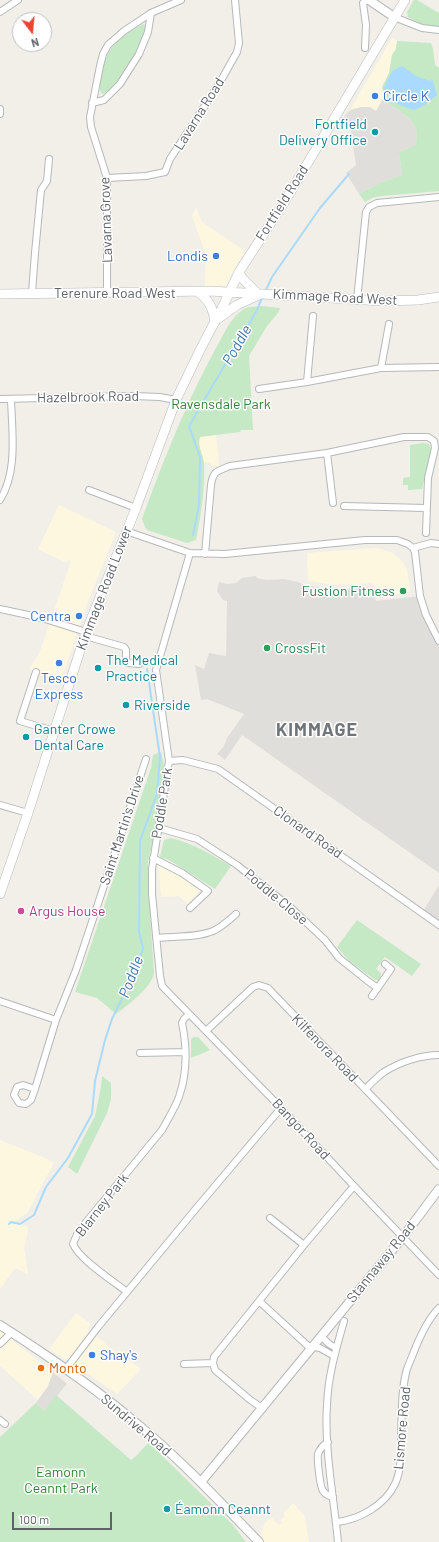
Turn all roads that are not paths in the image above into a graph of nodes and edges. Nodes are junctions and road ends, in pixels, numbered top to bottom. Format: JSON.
{"nodes":[{"id":1,"x":18,"y":0,"type":"edge"},
{"id":2,"x":181,"y":0,"type":"edge"},
{"id":3,"x":235,"y":0,"type":"edge"},
{"id":4,"x":368,"y":0,"type":"edge"},
{"id":5,"x":405,"y":0,"type":"edge"},
{"id":6,"x":0,"y":12,"type":"edge"},
{"id":7,"x":151,"y":13,"type":"junction"},
{"id":8,"x":394,"y":17,"type":"junction"},
{"id":9,"x":439,"y":30,"type":"edge"},
{"id":10,"x":365,"y":48,"type":"dead end"},
{"id":11,"x":92,"y":103,"type":"junction"},
{"id":12,"x":0,"y":110,"type":"edge"},
{"id":13,"x":0,"y":114,"type":"edge"},
{"id":14,"x":49,"y":159,"type":"dead end"},
{"id":15,"x":107,"y":178,"type":"junction"},
{"id":16,"x":439,"y":197,"type":"edge"},
{"id":17,"x":239,"y":272,"type":"junction"},
{"id":18,"x":107,"y":292,"type":"junction"},
{"id":19,"x":198,"y":292,"type":"junction"},
{"id":20,"x":230,"y":292,"type":"junction"},
{"id":21,"x":32,"y":293,"type":"junction"},
{"id":22,"x":0,"y":294,"type":"edge"},
{"id":23,"x":259,"y":294,"type":"junction"},
{"id":24,"x":439,"y":297,"type":"edge"},
{"id":25,"x":357,"y":300,"type":"junction"},
{"id":26,"x":313,"y":316,"type":"dead end"},
{"id":27,"x":215,"y":322,"type":"junction"},
{"id":28,"x":389,"y":324,"type":"dead end"},
{"id":29,"x":439,"y":367,"type":"edge"},
{"id":30,"x":381,"y":368,"type":"junction"},
{"id":31,"x":307,"y":382,"type":"junction"},
{"id":32,"x":259,"y":389,"type":"dead end"},
{"id":33,"x":0,"y":399,"type":"edge"},
{"id":34,"x":11,"y":399,"type":"junction"},
{"id":35,"x":176,"y":400,"type":"junction"},
{"id":36,"x":437,"y":439,"type":"edge"},
{"id":37,"x":327,"y":453,"type":"junction"},
{"id":38,"x":89,"y":490,"type":"dead end"},
{"id":39,"x":0,"y":500,"type":"edge"},
{"id":40,"x":333,"y":503,"type":"dead end"},
{"id":41,"x":344,"y":506,"type":"dead end"},
{"id":42,"x":136,"y":508,"type":"junction"},
{"id":43,"x":426,"y":508,"type":"junction"},
{"id":44,"x":126,"y":531,"type":"junction"},
{"id":45,"x":426,"y":533,"type":"dead end"},
{"id":46,"x":439,"y":544,"type":"edge"},
{"id":47,"x":413,"y":548,"type":"junction"},
{"id":48,"x":190,"y":553,"type":"junction"},
{"id":49,"x":205,"y":554,"type":"junction"},
{"id":50,"x":0,"y":609,"type":"edge"},
{"id":51,"x":86,"y":634,"type":"junction"},
{"id":52,"x":439,"y":641,"type":"edge"},
{"id":53,"x":140,"y":664,"type":"dead end"},
{"id":54,"x":36,"y":672,"type":"dead end"},
{"id":55,"x":54,"y":731,"type":"junction"},
{"id":56,"x":146,"y":759,"type":"dead end"},
{"id":57,"x":169,"y":762,"type":"junction"},
{"id":58,"x":0,"y":804,"type":"edge"},
{"id":59,"x":28,"y":813,"type":"junction"},
{"id":60,"x":159,"y":828,"type":"junction"},
{"id":61,"x":153,"y":858,"type":"junction"},
{"id":62,"x":0,"y":894,"type":"edge"},
{"id":63,"x":190,"y":908,"type":"dead end"},
{"id":64,"x":236,"y":914,"type":"dead end"},
{"id":65,"x":224,"y":915,"type":"dead end"},
{"id":66,"x":229,"y":920,"type":"junction"},
{"id":67,"x":439,"y":925,"type":"edge"},
{"id":68,"x":156,"y":938,"type":"junction"},
{"id":69,"x":385,"y":964,"type":"dead end"},
{"id":70,"x":162,"y":986,"type":"joint"},
{"id":71,"x":378,"y":988,"type":"junction"},
{"id":72,"x":372,"y":996,"type":"dead end"},
{"id":73,"x":0,"y":1001,"type":"edge"},
{"id":74,"x":189,"y":1014,"type":"junction"},
{"id":75,"x":56,"y":1020,"type":"junction"},
{"id":76,"x":206,"y":1031,"type":"junction"},
{"id":77,"x":186,"y":1052,"type":"junction"},
{"id":78,"x":140,"y":1053,"type":"dead end"},
{"id":79,"x":439,"y":1055,"type":"edge"},
{"id":80,"x":35,"y":1089,"type":"dead end"},
{"id":81,"x":365,"y":1089,"type":"junction"},
{"id":82,"x":281,"y":1108,"type":"junction"},
{"id":83,"x":439,"y":1166,"type":"edge"},
{"id":84,"x":354,"y":1186,"type":"junction"},
{"id":85,"x":439,"y":1189,"type":"edge"},
{"id":86,"x":270,"y":1218,"type":"dead end"},
{"id":87,"x":403,"y":1237,"type":"junction"},
{"id":88,"x":304,"y":1245,"type":"junction"},
{"id":89,"x":439,"y":1274,"type":"edge"},
{"id":90,"x":126,"y":1292,"type":"junction"},
{"id":91,"x":259,"y":1301,"type":"junction"},
{"id":92,"x":439,"y":1308,"type":"edge"},
{"id":93,"x":344,"y":1321,"type":"dead end"},
{"id":94,"x":0,"y":1325,"type":"edge"},
{"id":95,"x":12,"y":1332,"type":"junction"},
{"id":96,"x":321,"y":1336,"type":"junction"},
{"id":97,"x":0,"y":1344,"type":"edge"},
{"id":98,"x":312,"y":1347,"type":"junction"},
{"id":99,"x":336,"y":1348,"type":"junction"},
{"id":100,"x":334,"y":1356,"type":"junction"},
{"id":101,"x":213,"y":1363,"type":"junction"},
{"id":102,"x":184,"y":1364,"type":"dead end"},
{"id":103,"x":66,"y":1369,"type":"junction"},
{"id":104,"x":262,"y":1408,"type":"junction"},
{"id":105,"x":328,"y":1442,"type":"junction"},
{"id":106,"x":201,"y":1482,"type":"junction"},
{"id":107,"x":333,"y":1497,"type":"junction"},
{"id":108,"x":336,"y":1522,"type":"junction"},
{"id":109,"x":259,"y":1542,"type":"edge"},
{"id":110,"x":338,"y":1542,"type":"edge"}],
"edges":[{"from":1,"to":6,"type":"street"},
{"from":2,"to":7,"type":"street","name":"Lavarna Grove"},
{"from":3,"to":15,"type":"street","name":"Lavarna Road"},
{"from":4,"to":8,"type":"street"},
{"from":4,"to":10,"type":"street"},
{"from":5,"to":8,"type":"main road","name":"Fortfield Road"},
{"from":7,"to":11,"type":"street"},
{"from":7,"to":11,"type":"street","name":"Lavarna Grove"},
{"from":8,"to":9,"type":"street"},
{"from":8,"to":17,"type":"main road","name":"Fortfield Road"},
{"from":11,"to":15,"type":"street","name":"Lavarna Grove"},
{"from":12,"to":13,"type":"street"},
{"from":14,"to":21,"type":"street"},
{"from":15,"to":18,"type":"street","name":"Lavarna Grove"},
{"from":16,"to":25,"type":"street"},
{"from":17,"to":20,"type":"main road","name":"Fortfield Road"},
{"from":17,"to":23,"type":"main road"},
{"from":18,"to":19,"type":"main road","name":"Terenure Road West"},
{"from":18,"to":21,"type":"main road","name":"Terenure Road West"},
{"from":19,"to":20,"type":"main road","name":"Terenure Road West"},
{"from":19,"to":27,"type":"main road"},
{"from":20,"to":23,"type":"main road","name":"Kimmage Road West"},
{"from":20,"to":27,"type":"main road","name":"Kimmage Road Lower"},
{"from":21,"to":22,"type":"main road","name":"Terenure Road West"},
{"from":23,"to":25,"type":"main road","name":"Kimmage Road West"},
{"from":23,"to":27,"type":"main road"},
{"from":24,"to":25,"type":"main road","name":"Kimmage Road West"},
{"from":26,"to":31,"type":"street"},
{"from":27,"to":35,"type":"main road","name":"Kimmage Road Lower"},
{"from":28,"to":30,"type":"street"},
{"from":29,"to":30,"type":"street"},
{"from":30,"to":31,"type":"street"},
{"from":31,"to":32,"type":"street"},
{"from":33,"to":34,"type":"street","name":"Hazelbrook Road"},
{"from":34,"to":35,"type":"street","name":"Hazelbrook Road"},
{"from":34,"to":39,"type":"street"},
{"from":35,"to":42,"type":"main road","name":"Kimmage Road Lower"},
{"from":36,"to":37,"type":"street"},
{"from":36,"to":43,"type":"street"},
{"from":37,"to":40,"type":"street"},
{"from":37,"to":49,"type":"street"},
{"from":38,"to":42,"type":"street"},
{"from":41,"to":43,"type":"street"},
{"from":42,"to":44,"type":"main road","name":"Kimmage Road Lower"},
{"from":43,"to":45,"type":"street"},
{"from":44,"to":48,"type":"street"},
{"from":44,"to":51,"type":"main road","name":"Kimmage Road Lower"},
{"from":46,"to":47,"type":"street"},
{"from":47,"to":49,"type":"street"},
{"from":47,"to":52,"type":"street"},
{"from":48,"to":49,"type":"street"},
{"from":48,"to":57,"type":"street","name":"Poddle Park"},
{"from":50,"to":51,"type":"street"},
{"from":51,"to":53,"type":"street"},
{"from":51,"to":55,"type":"main road","name":"Kimmage Road Lower"},
{"from":54,"to":55,"type":"street"},
{"from":55,"to":59,"type":"main road","name":"Kimmage Road Lower"},
{"from":56,"to":75,"type":"street","name":"Saint Martin's Drive"},
{"from":57,"to":60,"type":"street","name":"Poddle Park"},
{"from":57,"to":67,"type":"street","name":"Clonard Road"},
{"from":58,"to":59,"type":"street"},
{"from":59,"to":62,"type":"main road","name":"Kimmage Road Lower"},
{"from":60,"to":61,"type":"street","name":"Poddle Park"},
{"from":60,"to":71,"type":"street","name":"Poddle Close"},
{"from":61,"to":63,"type":"street"},
{"from":61,"to":68,"type":"street","name":"Poddle Park"},
{"from":64,"to":66,"type":"street"},
{"from":65,"to":66,"type":"street"},
{"from":66,"to":68,"type":"street"},
{"from":68,"to":70,"type":"street","name":"Poddle Park"},
{"from":69,"to":71,"type":"street"},
{"from":70,"to":74,"type":"street","name":"Bangor Road"},
{"from":71,"to":72,"type":"street"},
{"from":73,"to":75,"type":"street"},
{"from":74,"to":76,"type":"street","name":"Bangor Road"},
{"from":74,"to":77,"type":"street"},
{"from":75,"to":80,"type":"street","name":"Saint Martin's Drive"},
{"from":76,"to":81,"type":"street","name":"Kilfenora Road"},
{"from":76,"to":82,"type":"street","name":"Bangor Road"},
{"from":77,"to":78,"type":"street"},
{"from":77,"to":90,"type":"street","name":"Blarney Park"},
{"from":79,"to":81,"type":"street"},
{"from":81,"to":83,"type":"street","name":"Kilfenora Road"},
{"from":82,"to":84,"type":"street","name":"Bangor Road"},
{"from":82,"to":90,"type":"street"},
{"from":84,"to":87,"type":"street","name":"Bangor Road"},
{"from":84,"to":88,"type":"street"},
{"from":85,"to":87,"type":"street","name":"Stannaway Road"},
{"from":86,"to":88,"type":"street"},
{"from":87,"to":89,"type":"street","name":"Bangor Road"},
{"from":87,"to":96,"type":"street","name":"Stannaway Road"},
{"from":88,"to":91,"type":"street"},
{"from":90,"to":103,"type":"street"},
{"from":91,"to":98,"type":"street"},
{"from":91,"to":101,"type":"street"},
{"from":92,"to":108,"type":"street","name":"Lismore Road"},
{"from":93,"to":99,"type":"street","name":"Stannaway Road"},
{"from":94,"to":95,"type":"street","name":"Sundrive Road"},
{"from":95,"to":97,"type":"street"},
{"from":95,"to":103,"type":"street","name":"Sundrive Road"},
{"from":96,"to":98,"type":"street","name":"Stannaway Road"},
{"from":96,"to":99,"type":"street"},
{"from":98,"to":100,"type":"street"},
{"from":98,"to":104,"type":"street","name":"Stannaway Road"},
{"from":99,"to":100,"type":"street","name":"Stannaway Road"},
{"from":100,"to":105,"type":"street","name":"Stannaway Road"},
{"from":101,"to":102,"type":"street"},
{"from":101,"to":104,"type":"street"},
{"from":103,"to":106,"type":"street","name":"Sundrive Road"},
{"from":104,"to":106,"type":"street","name":"Stannaway Road"},
{"from":105,"to":107,"type":"street","name":"Stannaway Road"},
{"from":105,"to":107,"type":"street"},
{"from":106,"to":109,"type":"street","name":"Sundrive Road"},
{"from":107,"to":108,"type":"street","name":"Stannaway Road"},
{"from":108,"to":110,"type":"street","name":"Stannaway Road"}]}
